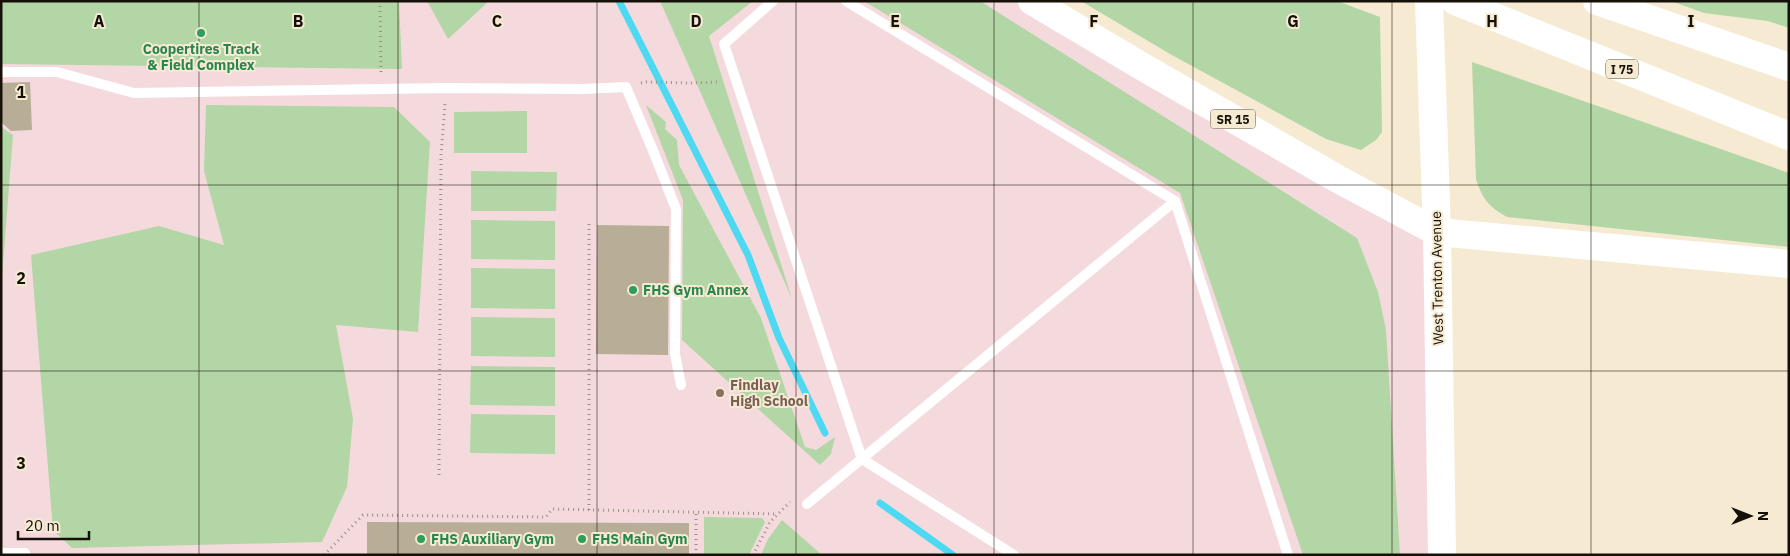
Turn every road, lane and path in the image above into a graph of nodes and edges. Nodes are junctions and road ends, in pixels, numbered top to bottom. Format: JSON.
{"nodes":[{"id":1,"x":380,"y":1,"type":"edge"},
{"id":2,"x":773,"y":1,"type":"edge"},
{"id":3,"x":846,"y":1,"type":"edge"},
{"id":4,"x":1032,"y":1,"type":"edge"},
{"id":5,"x":1430,"y":1,"type":"edge"},
{"id":6,"x":1455,"y":1,"type":"edge"},
{"id":7,"x":1597,"y":1,"type":"edge"},
{"id":8,"x":1789,"y":67,"type":"edge"},
{"id":9,"x":1,"y":72,"type":"edge"},
{"id":10,"x":646,"y":82,"type":"dead end"},
{"id":11,"x":737,"y":82,"type":"junction"},
{"id":12,"x":446,"y":88,"type":"junction"},
{"id":13,"x":381,"y":89,"type":"junction"},
{"id":14,"x":1789,"y":136,"type":"edge"},
{"id":15,"x":1175,"y":202,"type":"junction"},
{"id":16,"x":589,"y":224,"type":"dead end"},
{"id":17,"x":1437,"y":232,"type":"junction"},
{"id":18,"x":1789,"y":264,"type":"edge"},
{"id":19,"x":681,"y":385,"type":"dead end"},
{"id":20,"x":862,"y":459,"type":"junction"},
{"id":21,"x":439,"y":475,"type":"dead end"},
{"id":22,"x":791,"y":501,"type":"dead end"},
{"id":23,"x":807,"y":504,"type":"dead end"},
{"id":24,"x":588,"y":510,"type":"junction"},
{"id":25,"x":696,"y":512,"type":"junction"},
{"id":26,"x":778,"y":514,"type":"junction"},
{"id":27,"x":1,"y":553,"type":"edge"},
{"id":28,"x":25,"y":553,"type":"dead end"},
{"id":29,"x":324,"y":555,"type":"edge"},
{"id":30,"x":696,"y":555,"type":"edge"},
{"id":31,"x":753,"y":555,"type":"edge"},
{"id":32,"x":1014,"y":555,"type":"edge"},
{"id":33,"x":1288,"y":555,"type":"edge"},
{"id":34,"x":1442,"y":555,"type":"edge"}],
"edges":[{"from":1,"to":13,"type":"path"},
{"from":2,"to":11,"type":"lane"},
{"from":3,"to":15,"type":"lane"},
{"from":4,"to":17,"type":"main road","number":"SR 15"},
{"from":5,"to":17,"type":"main road","name":"West Trenton Avenue"},
{"from":6,"to":14,"type":"main road","number":"I 75"},
{"from":7,"to":8,"type":"main road"},
{"from":9,"to":13,"type":"lane"},
{"from":10,"to":11,"type":"path"},
{"from":11,"to":20,"type":"lane"},
{"from":12,"to":13,"type":"lane"},
{"from":12,"to":19,"type":"lane"},
{"from":12,"to":21,"type":"path"},
{"from":15,"to":20,"type":"lane"},
{"from":15,"to":33,"type":"lane"},
{"from":16,"to":24,"type":"path"},
{"from":17,"to":18,"type":"main road"},
{"from":17,"to":34,"type":"main road","name":"West Trenton Avenue"},
{"from":20,"to":23,"type":"lane"},
{"from":20,"to":32,"type":"lane"},
{"from":22,"to":26,"type":"path"},
{"from":24,"to":25,"type":"path"},
{"from":24,"to":29,"type":"path"},
{"from":25,"to":26,"type":"path"},
{"from":25,"to":30,"type":"path"},
{"from":26,"to":31,"type":"path"},
{"from":27,"to":28,"type":"lane"}]}
